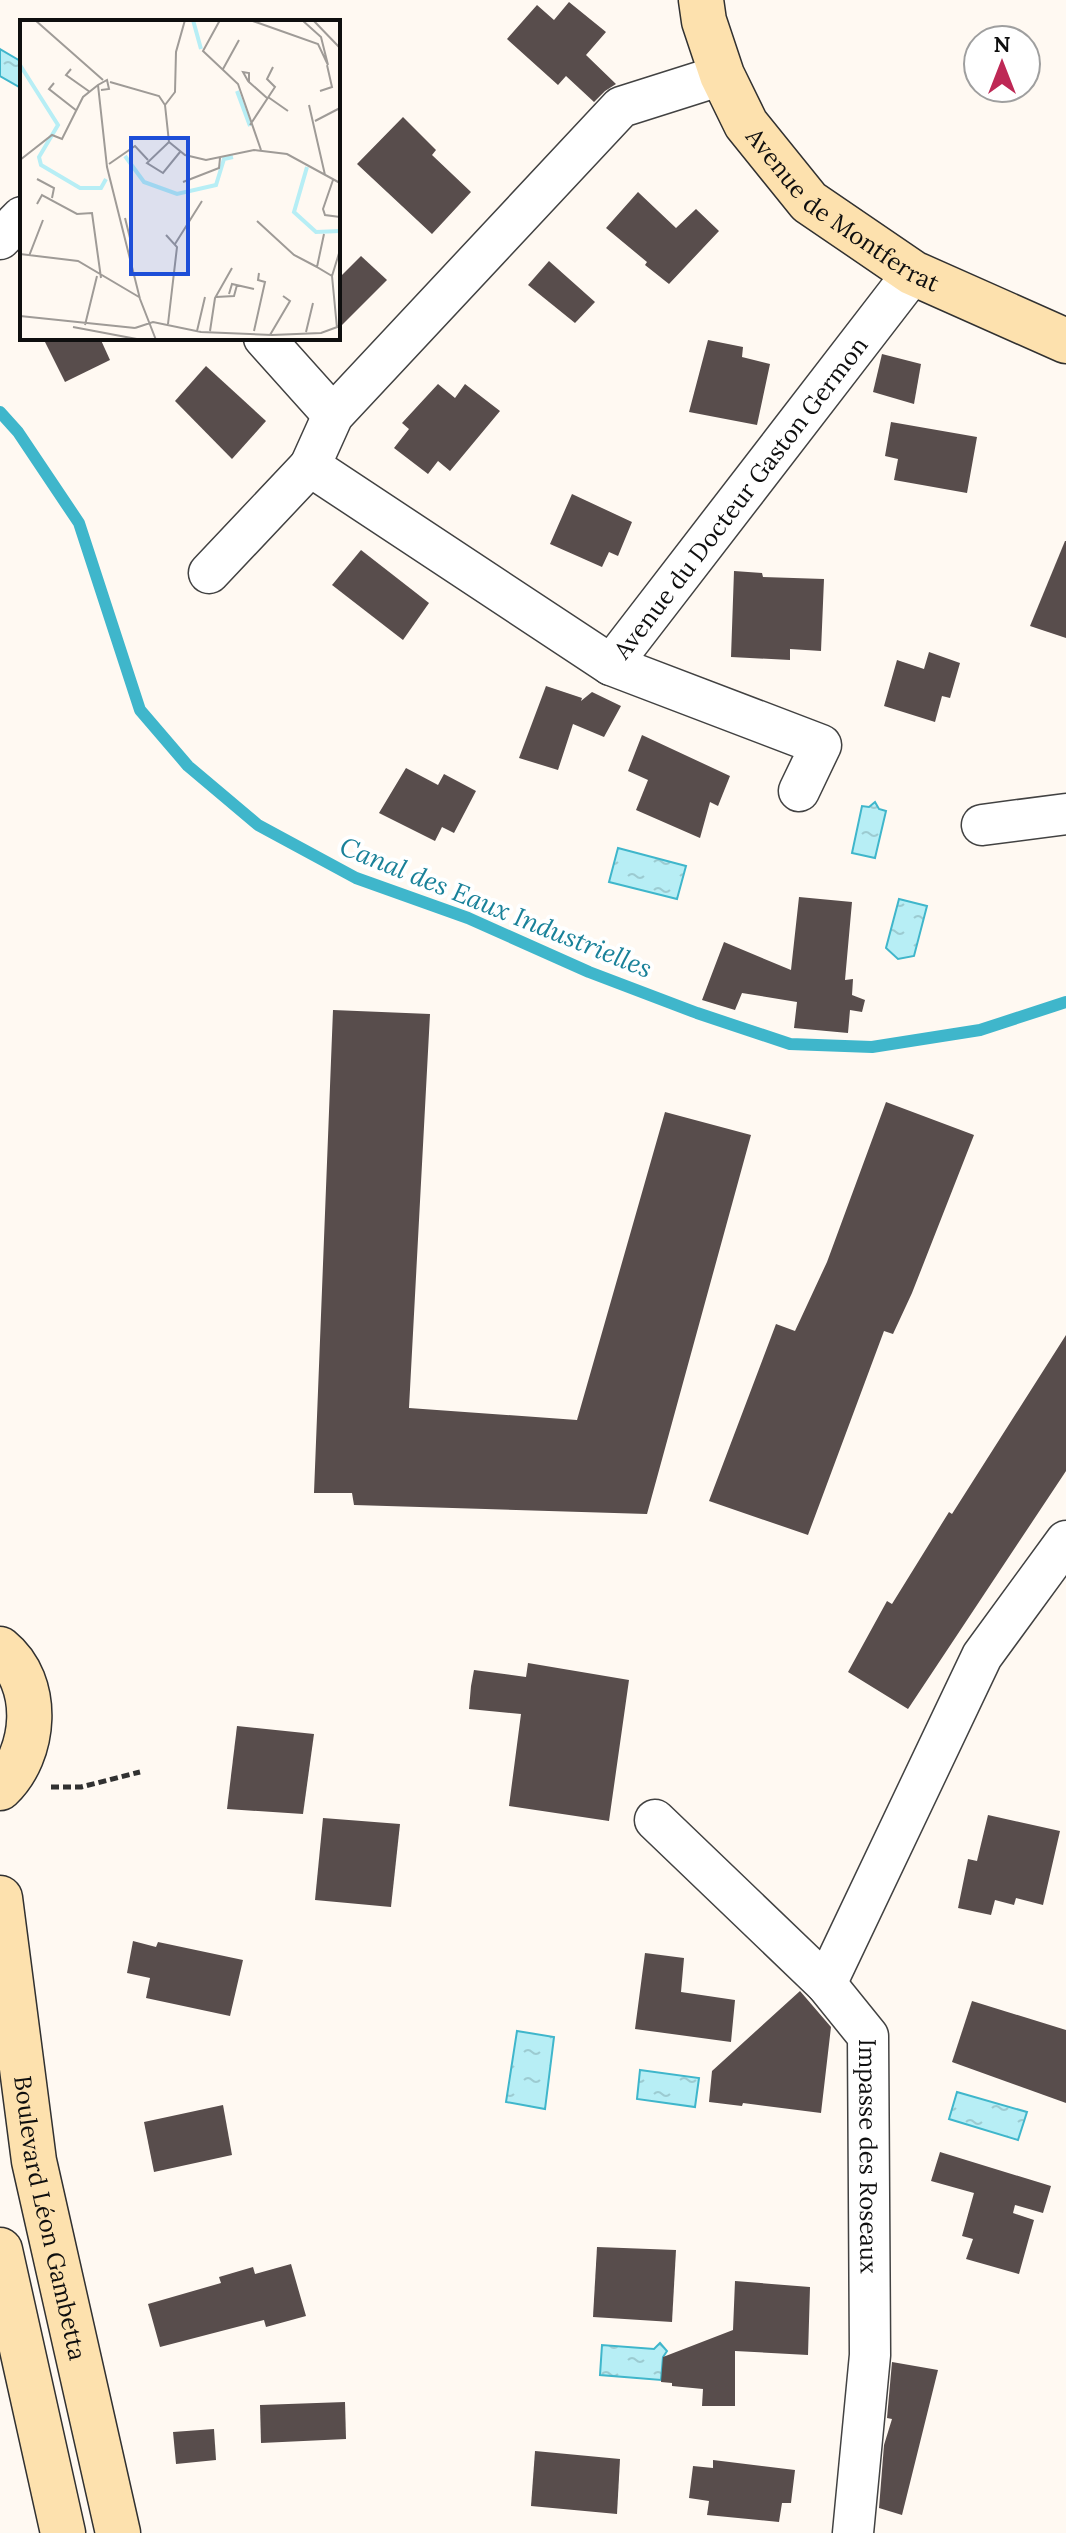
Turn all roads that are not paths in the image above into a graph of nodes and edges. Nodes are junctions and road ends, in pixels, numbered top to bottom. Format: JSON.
{"nodes":[{"id":1,"x":701,"y":0,"type":"edge"},
{"id":2,"x":722,"y":75,"type":"junction"},
{"id":3,"x":20,"y":219,"type":"edge"},
{"id":4,"x":0,"y":239,"type":"edge"},
{"id":5,"x":913,"y":273,"type":"junction"},
{"id":6,"x":266,"y":340,"type":"edge"},
{"id":7,"x":1066,"y":341,"type":"edge"},
{"id":8,"x":333,"y":415,"type":"junction"},
{"id":9,"x":310,"y":466,"type":"junction"},
{"id":10,"x":209,"y":573,"type":"dead end"},
{"id":11,"x":611,"y":665,"type":"junction"},
{"id":12,"x":799,"y":791,"type":"dead end"},
{"id":13,"x":1066,"y":814,"type":"edge"},
{"id":14,"x":982,"y":825,"type":"dead end"},
{"id":15,"x":1066,"y":1541,"type":"edge"},
{"id":16,"x":0,"y":1649,"type":"edge"},
{"id":17,"x":6,"y":1783,"type":"edge"},
{"id":18,"x":655,"y":1820,"type":"dead end"},
{"id":19,"x":0,"y":1898,"type":"edge"},
{"id":20,"x":826,"y":1984,"type":"junction"},
{"id":21,"x":0,"y":2250,"type":"edge"},
{"id":22,"x":63,"y":2533,"type":"edge"},
{"id":23,"x":118,"y":2533,"type":"edge"},
{"id":24,"x":853,"y":2533,"type":"edge"}],
"edges":[{"from":1,"to":2,"type":"main road","name":"Avenue de Montferrat"},
{"from":2,"to":5,"type":"main road","name":"Avenue de Montferrat"},
{"from":2,"to":8,"type":"street"},
{"from":3,"to":4,"type":"street"},
{"from":5,"to":7,"type":"main road","name":"Avenue de Montferrat"},
{"from":5,"to":11,"type":"street","name":"Avenue du Docteur Gaston Germon"},
{"from":6,"to":8,"type":"street"},
{"from":8,"to":9,"type":"street"},
{"from":9,"to":10,"type":"street"},
{"from":9,"to":11,"type":"street","name":"Avenue du Docteur Gaston Germon"},
{"from":11,"to":12,"type":"street"},
{"from":13,"to":14,"type":"street"},
{"from":15,"to":20,"type":"street"},
{"from":16,"to":17,"type":"main road"},
{"from":18,"to":20,"type":"street","name":"Impasse des Roseaux"},
{"from":19,"to":23,"type":"main road","name":"Boulevard Léon Gambetta"},
{"from":20,"to":24,"type":"street","name":"Impasse des Roseaux"},
{"from":21,"to":22,"type":"main road"}]}
